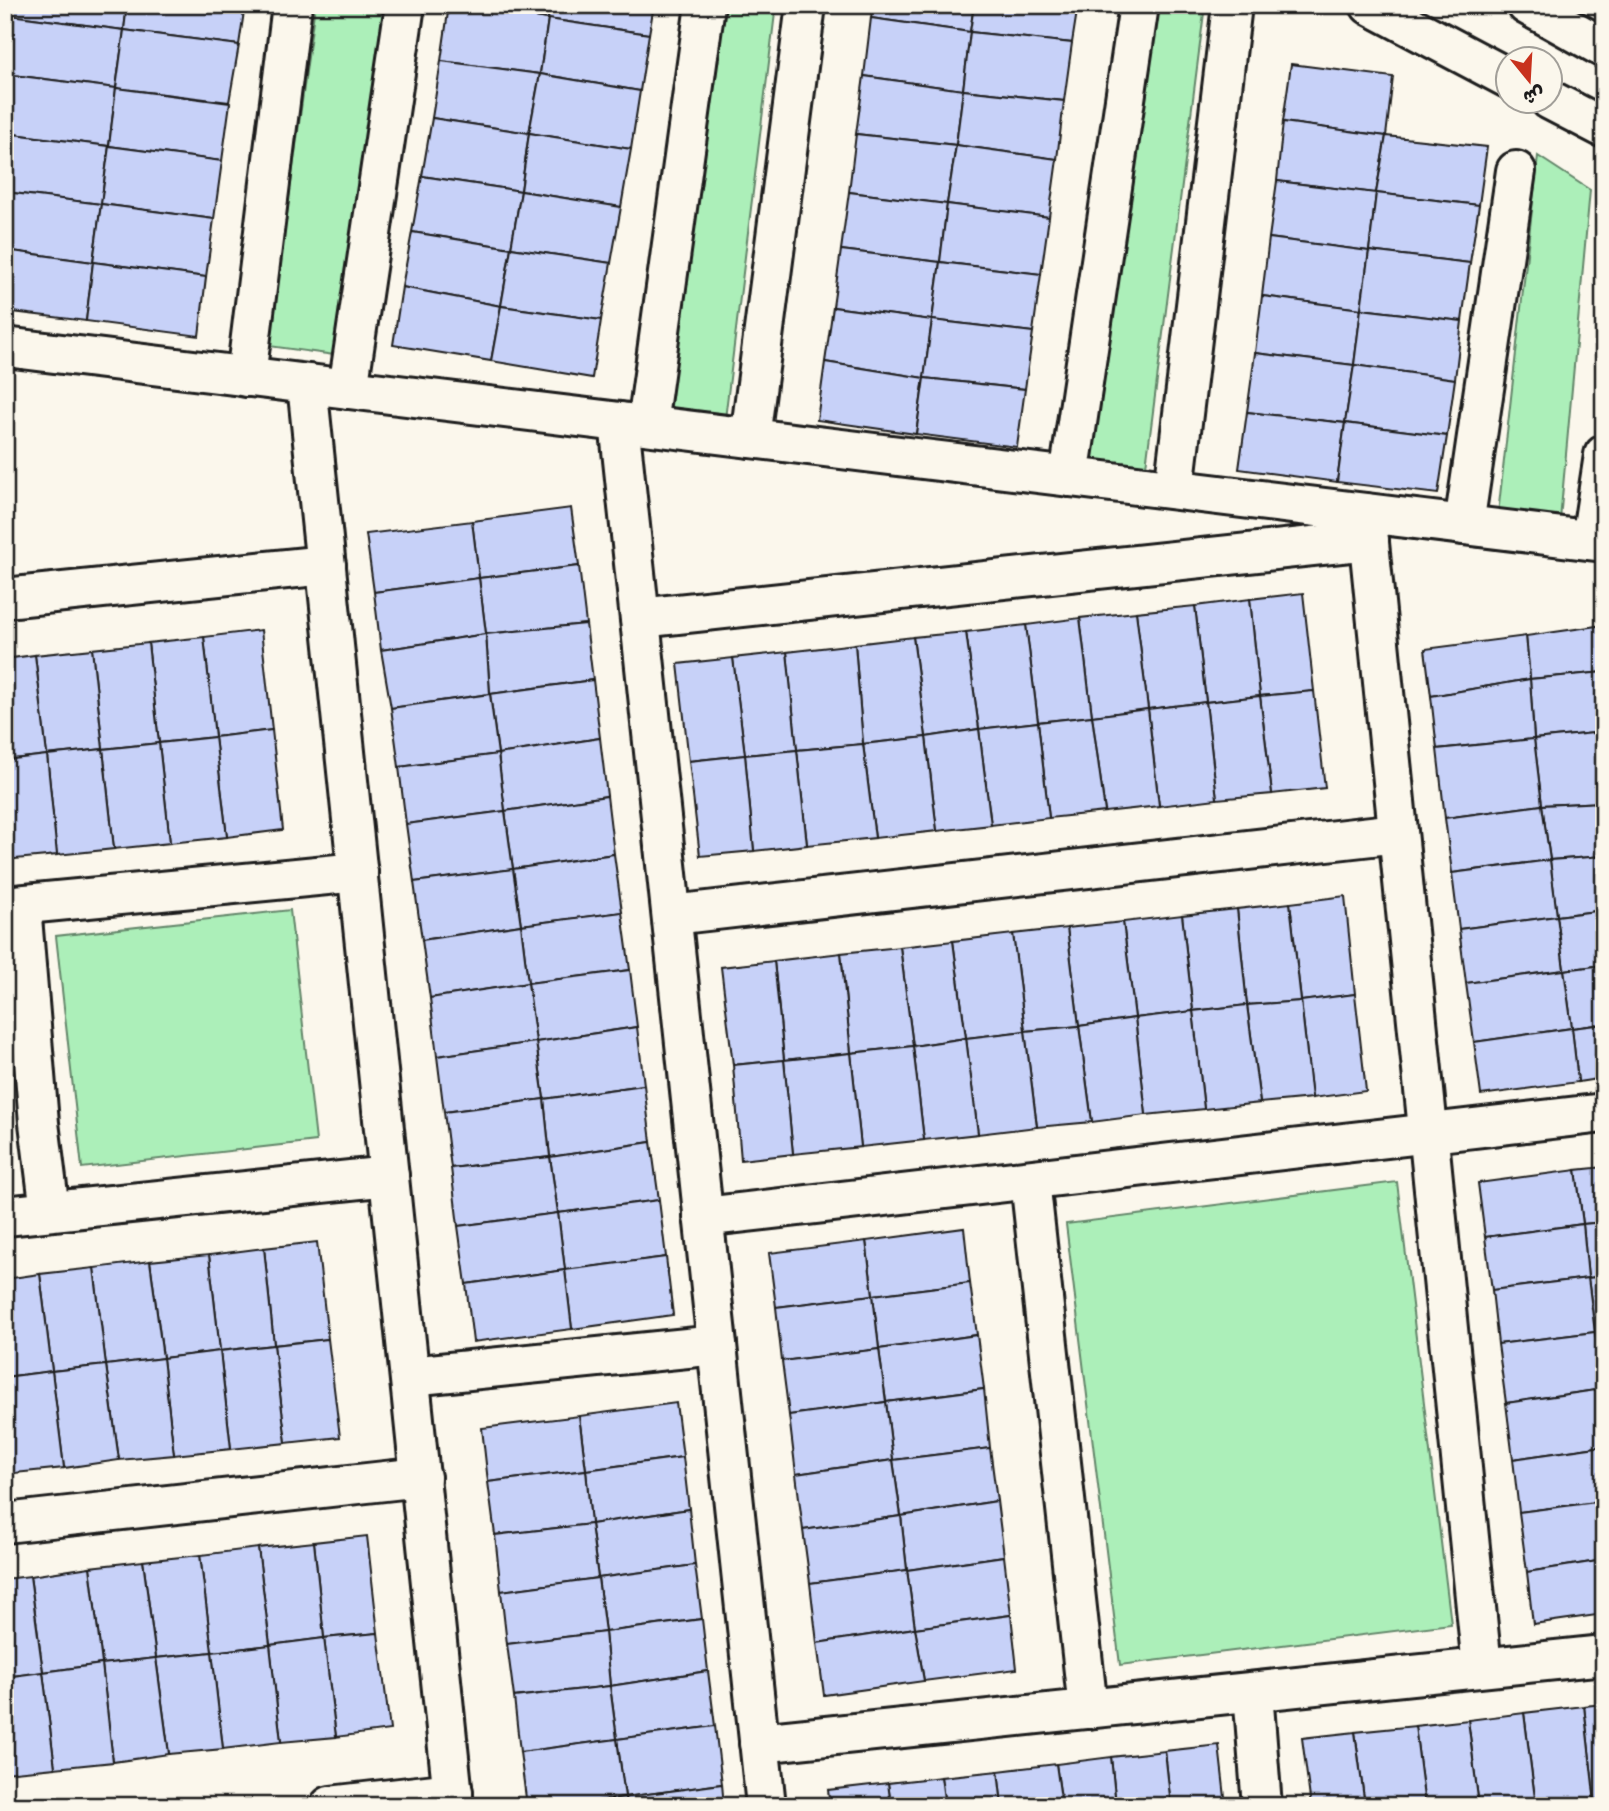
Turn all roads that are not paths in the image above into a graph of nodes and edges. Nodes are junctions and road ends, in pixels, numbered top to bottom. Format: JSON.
{"nodes":[{"id":1,"x":292,"y":5,"type":"edge"},
{"id":2,"x":405,"y":5,"type":"edge"},
{"id":3,"x":705,"y":5,"type":"edge"},
{"id":4,"x":806,"y":5,"type":"edge"},
{"id":5,"x":1139,"y":5,"type":"edge"},
{"id":6,"x":1232,"y":5,"type":"edge"},
{"id":7,"x":1370,"y":5,"type":"edge"},
{"id":8,"x":1527,"y":5,"type":"edge"},
{"id":9,"x":1604,"y":48,"type":"edge"},
{"id":10,"x":1494,"y":71,"type":"edge"},
{"id":11,"x":1564,"y":108,"type":"edge"},
{"id":12,"x":1604,"y":128,"type":"edge"},
{"id":13,"x":1516,"y":171,"type":"dead end"},
{"id":14,"x":5,"y":347,"type":"edge"},
{"id":15,"x":246,"y":377,"type":"junction"},
{"id":16,"x":307,"y":384,"type":"junction"},
{"id":17,"x":348,"y":389,"type":"junction"},
{"id":18,"x":633,"y":424,"type":"junction"},
{"id":19,"x":750,"y":438,"type":"junction"},
{"id":20,"x":1604,"y":455,"type":"edge"},
{"id":21,"x":1069,"y":477,"type":"junction"},
{"id":22,"x":1174,"y":489,"type":"junction"},
{"id":23,"x":1464,"y":525,"type":"junction"},
{"id":24,"x":1367,"y":526,"type":"junction"},
{"id":25,"x":1597,"y":541,"type":"edge"},
{"id":26,"x":326,"y":565,"type":"junction"},
{"id":27,"x":5,"y":598,"type":"edge"},
{"id":28,"x":640,"y":618,"type":"junction"},
{"id":29,"x":1398,"y":833,"type":"junction"},
{"id":30,"x":358,"y":872,"type":"junction"},
{"id":31,"x":13,"y":906,"type":"edge"},
{"id":32,"x":672,"y":915,"type":"junction"},
{"id":33,"x":1604,"y":1113,"type":"edge"},
{"id":34,"x":1428,"y":1134,"type":"junction"},
{"id":35,"x":389,"y":1176,"type":"junction"},
{"id":36,"x":1030,"y":1180,"type":"junction"},
{"id":37,"x":50,"y":1211,"type":"junction"},
{"id":38,"x":5,"y":1216,"type":"edge"},
{"id":39,"x":704,"y":1217,"type":"junction"},
{"id":40,"x":717,"y":1345,"type":"junction"},
{"id":41,"x":410,"y":1376,"type":"junction"},
{"id":42,"x":421,"y":1477,"type":"junction"},
{"id":43,"x":5,"y":1523,"type":"edge"},
{"id":44,"x":1604,"y":1655,"type":"edge"},
{"id":45,"x":1482,"y":1667,"type":"junction"},
{"id":46,"x":1253,"y":1692,"type":"junction"},
{"id":47,"x":1088,"y":1709,"type":"junction"},
{"id":48,"x":759,"y":1743,"type":"junction"},
{"id":49,"x":454,"y":1799,"type":"edge"},
{"id":50,"x":330,"y":1806,"type":"edge"},
{"id":51,"x":766,"y":1806,"type":"edge"},
{"id":52,"x":1262,"y":1806,"type":"edge"}],
"edges":[{"from":1,"to":15,"type":"street"},
{"from":2,"to":17,"type":"street"},
{"from":3,"to":18,"type":"street"},
{"from":4,"to":19,"type":"street"},
{"from":5,"to":21,"type":"street"},
{"from":6,"to":22,"type":"street"},
{"from":7,"to":10,"type":"street"},
{"from":8,"to":9,"type":"street"},
{"from":11,"to":12,"type":"street"},
{"from":13,"to":23,"type":"street"},
{"from":14,"to":15,"type":"street"},
{"from":15,"to":16,"type":"street"},
{"from":16,"to":17,"type":"street"},
{"from":16,"to":26,"type":"street"},
{"from":17,"to":18,"type":"street"},
{"from":18,"to":19,"type":"street"},
{"from":18,"to":28,"type":"street"},
{"from":19,"to":21,"type":"street"},
{"from":20,"to":25,"type":"street"},
{"from":21,"to":22,"type":"street"},
{"from":22,"to":24,"type":"street"},
{"from":23,"to":24,"type":"street"},
{"from":23,"to":25,"type":"street"},
{"from":24,"to":28,"type":"street"},
{"from":24,"to":29,"type":"street"},
{"from":26,"to":27,"type":"street"},
{"from":26,"to":30,"type":"street"},
{"from":28,"to":32,"type":"street"},
{"from":29,"to":32,"type":"street"},
{"from":29,"to":34,"type":"street"},
{"from":30,"to":31,"type":"street"},
{"from":30,"to":35,"type":"street"},
{"from":31,"to":37,"type":"street"},
{"from":32,"to":39,"type":"street"},
{"from":33,"to":34,"type":"street"},
{"from":34,"to":36,"type":"street"},
{"from":34,"to":45,"type":"street"},
{"from":35,"to":37,"type":"street"},
{"from":35,"to":41,"type":"street"},
{"from":36,"to":39,"type":"street"},
{"from":36,"to":47,"type":"street"},
{"from":37,"to":38,"type":"street"},
{"from":39,"to":40,"type":"street"},
{"from":40,"to":41,"type":"street"},
{"from":40,"to":48,"type":"street"},
{"from":41,"to":42,"type":"street"},
{"from":42,"to":43,"type":"street"},
{"from":42,"to":49,"type":"street"},
{"from":44,"to":45,"type":"street"},
{"from":45,"to":46,"type":"street"},
{"from":46,"to":47,"type":"street"},
{"from":46,"to":52,"type":"street"},
{"from":47,"to":48,"type":"street"},
{"from":48,"to":51,"type":"street"},
{"from":49,"to":50,"type":"street"}]}
